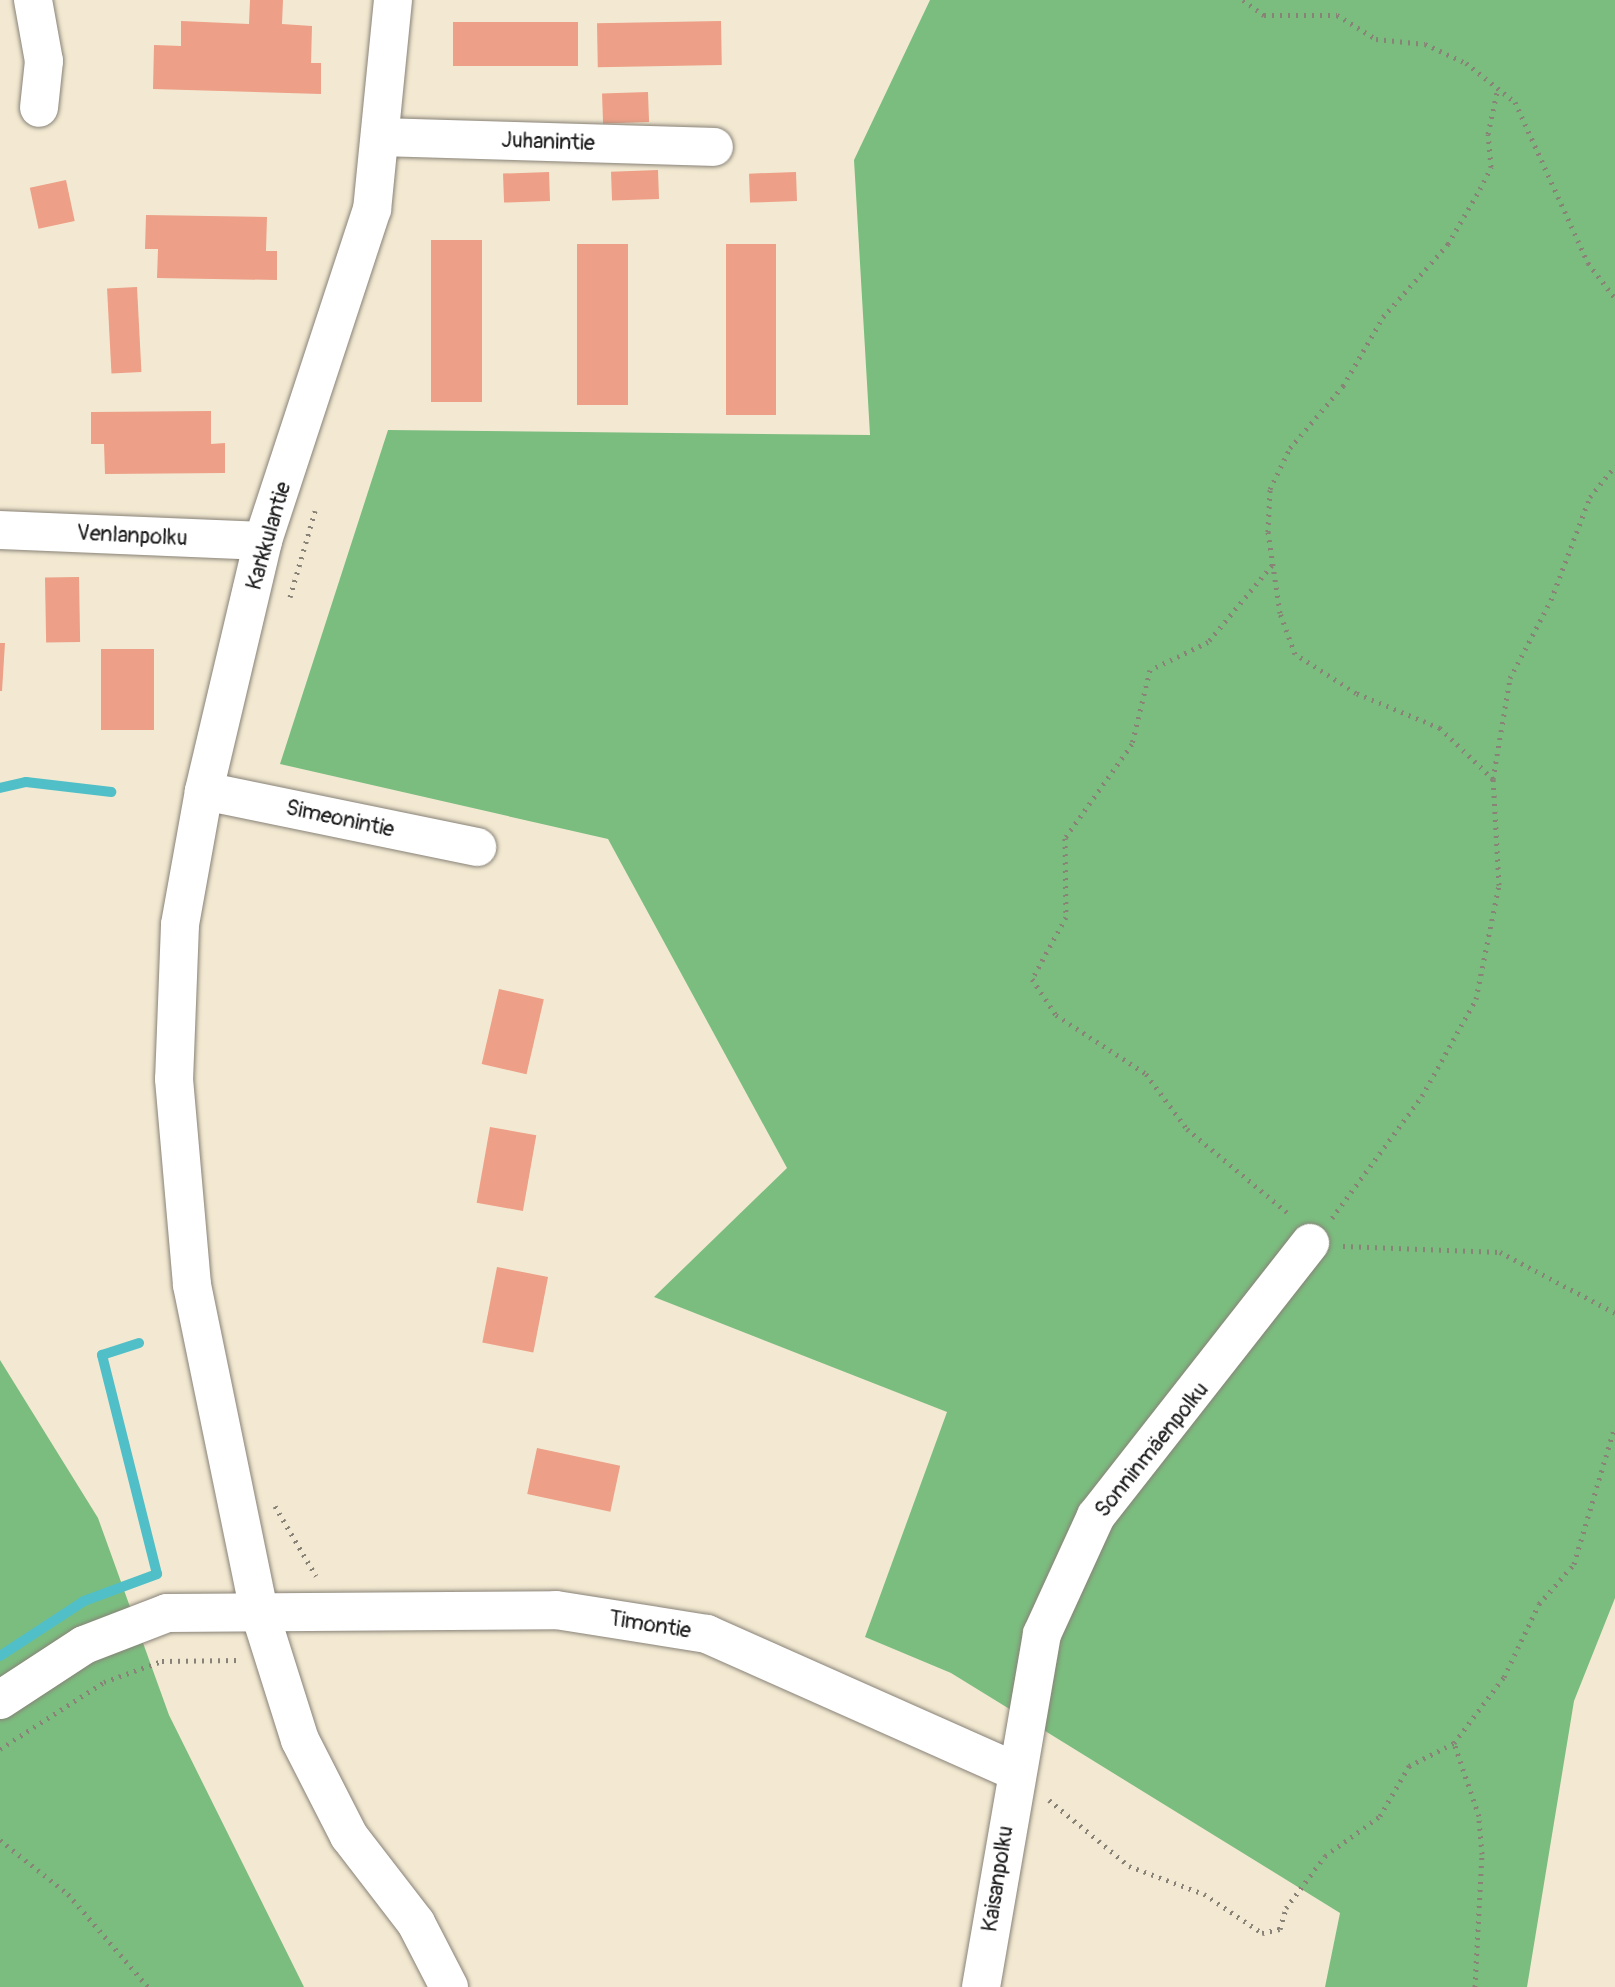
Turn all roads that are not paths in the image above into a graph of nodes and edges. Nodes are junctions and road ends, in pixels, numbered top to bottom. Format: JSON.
{"nodes":[{"id":1,"x":33,"y":0,"type":"edge"},
{"id":2,"x":393,"y":0,"type":"edge"},
{"id":3,"x":39,"y":108,"type":"dead end"},
{"id":4,"x":382,"y":137,"type":"junction"},
{"id":5,"x":714,"y":147,"type":"dead end"},
{"id":6,"x":0,"y":530,"type":"edge"},
{"id":7,"x":263,"y":541,"type":"junction"},
{"id":8,"x":204,"y":791,"type":"junction"},
{"id":9,"x":477,"y":847,"type":"dead end"},
{"id":10,"x":1310,"y":1243,"type":"road end"},
{"id":11,"x":258,"y":1607,"type":"junction"},
{"id":12,"x":0,"y":1700,"type":"edge"},
{"id":13,"x":1014,"y":1771,"type":"junction"},
{"id":14,"x":449,"y":1987,"type":"edge"},
{"id":15,"x":981,"y":1987,"type":"edge"}],
"edges":[{"from":1,"to":3,"type":"street"},
{"from":2,"to":4,"type":"street","name":"Karkkulantie"},
{"from":4,"to":5,"type":"street","name":"Juhanintie"},
{"from":4,"to":7,"type":"street","name":"Karkkulantie"},
{"from":6,"to":7,"type":"street","name":"Venlanpolku"},
{"from":7,"to":8,"type":"street","name":"Karkkulantie"},
{"from":8,"to":9,"type":"street","name":"Simeonintie"},
{"from":8,"to":11,"type":"street","name":"Karkkulantie"},
{"from":10,"to":13,"type":"street","name":"Sonninmäenpolku"},
{"from":11,"to":12,"type":"street","name":"Timontie"},
{"from":11,"to":13,"type":"street","name":"Timontie"},
{"from":11,"to":14,"type":"street","name":"Karkkulantie"},
{"from":13,"to":15,"type":"street","name":"Kaisanpolku"}]}
